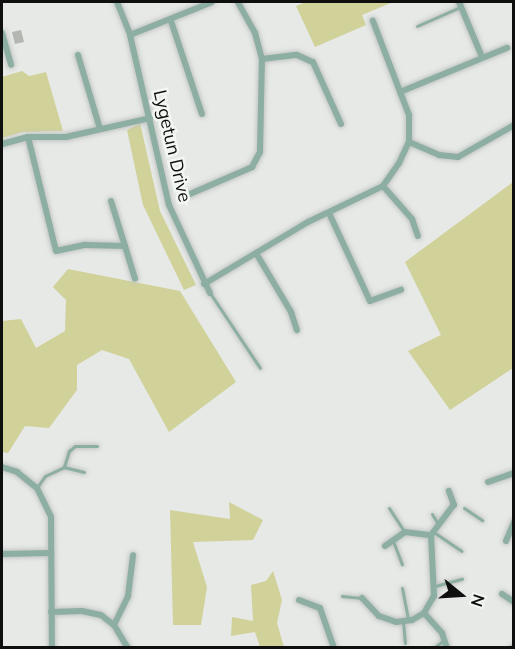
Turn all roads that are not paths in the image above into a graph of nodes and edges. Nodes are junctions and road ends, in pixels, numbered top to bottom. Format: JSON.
{"nodes":[{"id":1,"x":117,"y":2,"type":"edge"},
{"id":2,"x":212,"y":2,"type":"edge"},
{"id":3,"x":238,"y":2,"type":"edge"},
{"id":4,"x":460,"y":4,"type":"edge"},
{"id":5,"x":171,"y":21,"type":"junction"},
{"id":6,"x":373,"y":21,"type":"dead end"},
{"id":7,"x":417,"y":26,"type":"dead end"},
{"id":8,"x":2,"y":33,"type":"edge"},
{"id":9,"x":130,"y":35,"type":"junction"},
{"id":10,"x":507,"y":48,"type":"dead end"},
{"id":11,"x":78,"y":55,"type":"dead end"},
{"id":12,"x":482,"y":57,"type":"junction"},
{"id":13,"x":262,"y":59,"type":"junction"},
{"id":14,"x":11,"y":65,"type":"dead end"},
{"id":15,"x":400,"y":92,"type":"junction"},
{"id":16,"x":202,"y":114,"type":"dead end"},
{"id":17,"x":150,"y":118,"type":"junction"},
{"id":18,"x":340,"y":124,"type":"dead end"},
{"id":19,"x":513,"y":125,"type":"edge"},
{"id":20,"x":100,"y":129,"type":"junction"},
{"id":21,"x":28,"y":137,"type":"junction"},
{"id":22,"x":409,"y":142,"type":"junction"},
{"id":23,"x":2,"y":144,"type":"edge"},
{"id":24,"x":383,"y":186,"type":"junction"},
{"id":25,"x":190,"y":194,"type":"dead end"},
{"id":26,"x":111,"y":201,"type":"dead end"},
{"id":27,"x":330,"y":213,"type":"junction"},
{"id":28,"x":418,"y":236,"type":"dead end"},
{"id":29,"x":125,"y":246,"type":"junction"},
{"id":30,"x":256,"y":253,"type":"junction"},
{"id":31,"x":135,"y":278,"type":"dead end"},
{"id":32,"x":204,"y":284,"type":"junction"},
{"id":33,"x":401,"y":290,"type":"dead end"},
{"id":34,"x":210,"y":293,"type":"joint"},
{"id":35,"x":297,"y":330,"type":"dead end"},
{"id":36,"x":260,"y":368,"type":"dead end"},
{"id":37,"x":97,"y":446,"type":"dead end"},
{"id":38,"x":2,"y":467,"type":"edge"},
{"id":39,"x":64,"y":467,"type":"junction"},
{"id":40,"x":84,"y":472,"type":"dead end"},
{"id":41,"x":513,"y":473,"type":"edge"},
{"id":42,"x":488,"y":482,"type":"dead end"},
{"id":43,"x":37,"y":488,"type":"junction"},
{"id":44,"x":449,"y":491,"type":"dead end"},
{"id":45,"x":454,"y":505,"type":"junction"},
{"id":46,"x":389,"y":508,"type":"dead end"},
{"id":47,"x":464,"y":508,"type":"joint"},
{"id":48,"x":432,"y":514,"type":"dead end"},
{"id":49,"x":482,"y":520,"type":"dead end"},
{"id":50,"x":513,"y":522,"type":"edge"},
{"id":51,"x":439,"y":525,"type":"junction"},
{"id":52,"x":405,"y":532,"type":"junction"},
{"id":53,"x":432,"y":533,"type":"junction"},
{"id":54,"x":393,"y":541,"type":"junction"},
{"id":55,"x":506,"y":541,"type":"dead end"},
{"id":56,"x":386,"y":546,"type":"dead end"},
{"id":57,"x":462,"y":551,"type":"dead end"},
{"id":58,"x":51,"y":553,"type":"junction"},
{"id":59,"x":2,"y":554,"type":"edge"},
{"id":60,"x":133,"y":555,"type":"dead end"},
{"id":61,"x":402,"y":564,"type":"dead end"},
{"id":62,"x":462,"y":579,"type":"dead end"},
{"id":63,"x":435,"y":586,"type":"junction"},
{"id":64,"x":402,"y":588,"type":"dead end"},
{"id":65,"x":502,"y":594,"type":"dead end"},
{"id":66,"x":342,"y":596,"type":"dead end"},
{"id":67,"x":362,"y":598,"type":"joint"},
{"id":68,"x":299,"y":600,"type":"dead end"},
{"id":69,"x":513,"y":603,"type":"edge"},
{"id":70,"x":51,"y":612,"type":"junction"},
{"id":71,"x":424,"y":613,"type":"junction"},
{"id":72,"x":406,"y":621,"type":"junction"},
{"id":73,"x":114,"y":625,"type":"junction"},
{"id":74,"x":444,"y":640,"type":"junction"},
{"id":75,"x":405,"y":643,"type":"dead end"},
{"id":76,"x":52,"y":648,"type":"edge"},
{"id":77,"x":128,"y":648,"type":"edge"},
{"id":78,"x":334,"y":648,"type":"edge"},
{"id":79,"x":434,"y":648,"type":"edge"},
{"id":80,"x":447,"y":648,"type":"edge"}],
"edges":[{"from":1,"to":9,"type":"street","name":"Lygetun Drive"},
{"from":2,"to":5,"type":"street"},
{"from":3,"to":13,"type":"street"},
{"from":4,"to":7,"type":"lane"},
{"from":4,"to":12,"type":"street"},
{"from":5,"to":9,"type":"street"},
{"from":5,"to":16,"type":"street"},
{"from":6,"to":15,"type":"street"},
{"from":8,"to":14,"type":"street"},
{"from":9,"to":17,"type":"street","name":"Lygetun Drive"},
{"from":10,"to":12,"type":"street"},
{"from":11,"to":20,"type":"street"},
{"from":12,"to":15,"type":"street"},
{"from":13,"to":18,"type":"street"},
{"from":13,"to":25,"type":"street"},
{"from":15,"to":22,"type":"street"},
{"from":17,"to":20,"type":"street"},
{"from":17,"to":32,"type":"street","name":"Lygetun Drive"},
{"from":19,"to":22,"type":"street"},
{"from":20,"to":21,"type":"street"},
{"from":21,"to":23,"type":"street"},
{"from":21,"to":29,"type":"street"},
{"from":22,"to":24,"type":"street"},
{"from":24,"to":27,"type":"street"},
{"from":24,"to":28,"type":"street"},
{"from":26,"to":29,"type":"street"},
{"from":27,"to":30,"type":"street"},
{"from":27,"to":33,"type":"street"},
{"from":29,"to":31,"type":"street"},
{"from":30,"to":32,"type":"street"},
{"from":30,"to":35,"type":"street"},
{"from":32,"to":34,"type":"street","name":"Lygetun Drive"},
{"from":34,"to":36,"type":"lane"},
{"from":37,"to":39,"type":"lane"},
{"from":38,"to":43,"type":"street"},
{"from":39,"to":40,"type":"lane"},
{"from":39,"to":43,"type":"lane"},
{"from":41,"to":42,"type":"street"},
{"from":43,"to":58,"type":"street"},
{"from":44,"to":45,"type":"street"},
{"from":45,"to":47,"type":"street"},
{"from":45,"to":51,"type":"street"},
{"from":46,"to":52,"type":"lane"},
{"from":47,"to":49,"type":"lane"},
{"from":48,"to":51,"type":"lane"},
{"from":50,"to":55,"type":"street"},
{"from":51,"to":53,"type":"street"},
{"from":52,"to":53,"type":"street"},
{"from":52,"to":54,"type":"street"},
{"from":53,"to":57,"type":"lane"},
{"from":53,"to":63,"type":"street"},
{"from":54,"to":56,"type":"street"},
{"from":54,"to":61,"type":"lane"},
{"from":58,"to":59,"type":"street"},
{"from":58,"to":70,"type":"street"},
{"from":60,"to":73,"type":"street"},
{"from":62,"to":63,"type":"lane"},
{"from":63,"to":71,"type":"street"},
{"from":64,"to":72,"type":"lane"},
{"from":65,"to":69,"type":"street"},
{"from":66,"to":67,"type":"lane"},
{"from":67,"to":72,"type":"street"},
{"from":68,"to":78,"type":"street"},
{"from":70,"to":73,"type":"street"},
{"from":70,"to":76,"type":"street"},
{"from":71,"to":72,"type":"street"},
{"from":71,"to":74,"type":"street"},
{"from":72,"to":75,"type":"lane"},
{"from":73,"to":77,"type":"street"},
{"from":74,"to":79,"type":"lane"},
{"from":74,"to":80,"type":"street"}]}
